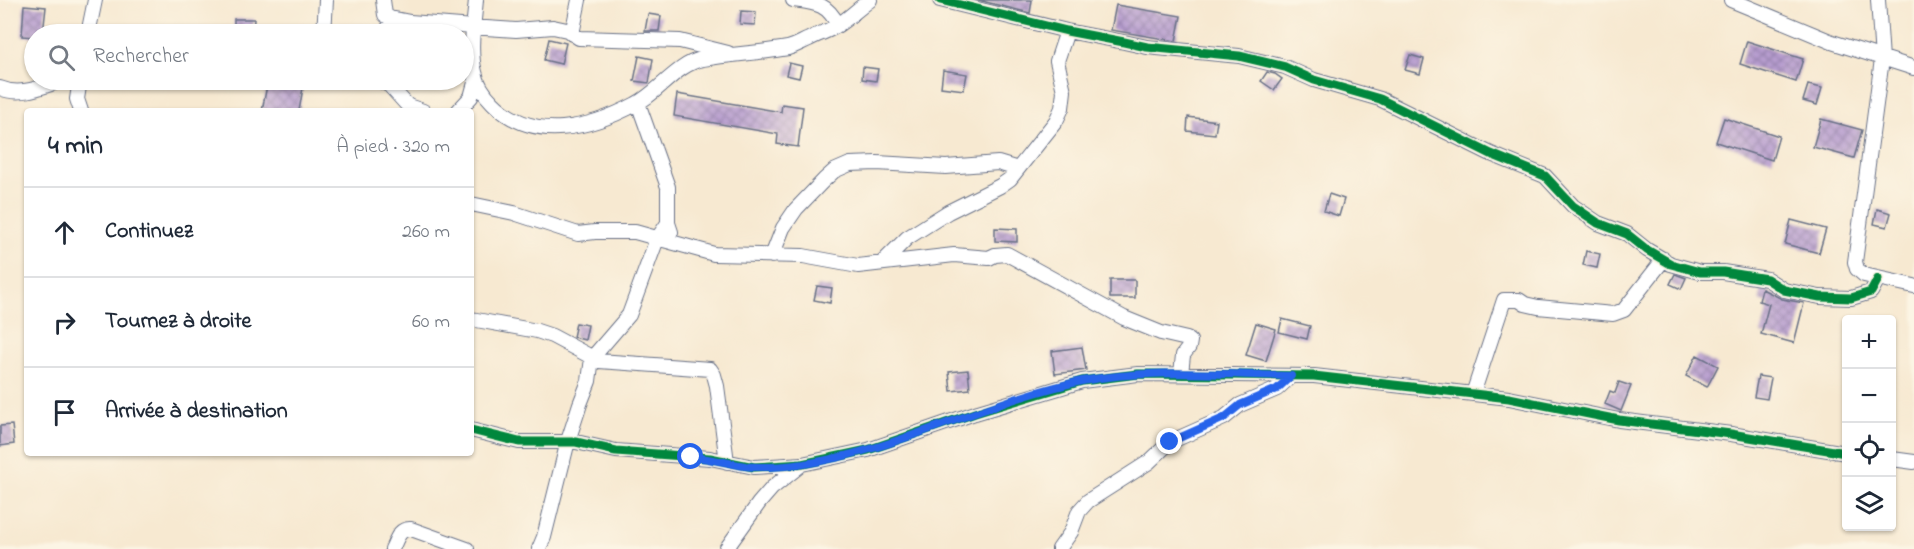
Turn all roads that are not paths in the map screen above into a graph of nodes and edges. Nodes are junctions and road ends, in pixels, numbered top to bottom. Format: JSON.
{"nodes":[{"id":1,"x":95,"y":0,"type":"edge"},
{"id":2,"x":326,"y":0,"type":"edge"},
{"id":3,"x":383,"y":0,"type":"edge"},
{"id":4,"x":476,"y":0,"type":"edge"},
{"id":5,"x":579,"y":0,"type":"edge"},
{"id":6,"x":793,"y":0,"type":"edge"},
{"id":7,"x":870,"y":0,"type":"edge"},
{"id":8,"x":940,"y":0,"type":"edge"},
{"id":9,"x":1731,"y":0,"type":"edge"},
{"id":10,"x":1878,"y":0,"type":"edge"},
{"id":11,"x":1748,"y":4,"type":"edge"},
{"id":12,"x":392,"y":19,"type":"junction"},
{"id":13,"x":90,"y":24,"type":"edge"},
{"id":14,"x":325,"y":24,"type":"edge"},
{"id":15,"x":390,"y":24,"type":"edge"},
{"id":16,"x":436,"y":24,"type":"edge"},
{"id":17,"x":838,"y":26,"type":"junction"},
{"id":18,"x":474,"y":27,"type":"joint"},
{"id":19,"x":1067,"y":31,"type":"junction"},
{"id":20,"x":572,"y":34,"type":"junction"},
{"id":21,"x":730,"y":54,"type":"junction"},
{"id":22,"x":1882,"y":59,"type":"junction"},
{"id":23,"x":474,"y":66,"type":"edge"},
{"id":24,"x":1914,"y":68,"type":"edge"},
{"id":25,"x":476,"y":79,"type":"junction"},
{"id":26,"x":474,"y":86,"type":"edge"},
{"id":27,"x":0,"y":88,"type":"edge"},
{"id":28,"x":28,"y":90,"type":"edge"},
{"id":29,"x":79,"y":90,"type":"edge"},
{"id":30,"x":394,"y":90,"type":"edge"},
{"id":31,"x":473,"y":90,"type":"edge"},
{"id":32,"x":471,"y":97,"type":"junction"},
{"id":33,"x":488,"y":98,"type":"junction"},
{"id":34,"x":638,"y":103,"type":"junction"},
{"id":35,"x":80,"y":108,"type":"edge"},
{"id":36,"x":414,"y":108,"type":"edge"},
{"id":37,"x":461,"y":108,"type":"edge"},
{"id":38,"x":1018,"y":169,"type":"junction"},
{"id":39,"x":474,"y":205,"type":"edge"},
{"id":40,"x":668,"y":223,"type":"junction"},
{"id":41,"x":657,"y":239,"type":"junction"},
{"id":42,"x":677,"y":245,"type":"junction"},
{"id":43,"x":772,"y":256,"type":"junction"},
{"id":44,"x":1664,"y":259,"type":"junction"},
{"id":45,"x":882,"y":263,"type":"junction"},
{"id":46,"x":1878,"y":279,"type":"junction"},
{"id":47,"x":1914,"y":286,"type":"edge"},
{"id":48,"x":474,"y":320,"type":"edge"},
{"id":49,"x":592,"y":358,"type":"junction"},
{"id":50,"x":1181,"y":374,"type":"junction"},
{"id":51,"x":1291,"y":376,"type":"junction"},
{"id":52,"x":1473,"y":394,"type":"junction"},
{"id":53,"x":474,"y":431,"type":"edge"},
{"id":54,"x":568,"y":441,"type":"junction"},
{"id":55,"x":1842,"y":452,"type":"edge"},
{"id":56,"x":1896,"y":460,"type":"edge"},
{"id":57,"x":727,"y":462,"type":"junction"},
{"id":58,"x":1914,"y":462,"type":"edge"},
{"id":59,"x":802,"y":464,"type":"junction"},
{"id":60,"x":392,"y":549,"type":"edge"},
{"id":61,"x":467,"y":549,"type":"edge"},
{"id":62,"x":539,"y":549,"type":"edge"},
{"id":63,"x":726,"y":549,"type":"edge"},
{"id":64,"x":1059,"y":549,"type":"edge"}],
"edges":[{"from":1,"to":13,"type":"street"},
{"from":2,"to":14,"type":"street"},
{"from":3,"to":12,"type":"street"},
{"from":4,"to":18,"type":"street"},
{"from":5,"to":20,"type":"street"},
{"from":6,"to":17,"type":"street"},
{"from":7,"to":17,"type":"street"},
{"from":8,"to":19,"type":"street"},
{"from":9,"to":11,"type":"street"},
{"from":10,"to":22,"type":"street"},
{"from":11,"to":22,"type":"street"},
{"from":12,"to":15,"type":"street"},
{"from":12,"to":16,"type":"street"},
{"from":17,"to":21,"type":"street"},
{"from":18,"to":20,"type":"street"},
{"from":19,"to":38,"type":"street"},
{"from":19,"to":44,"type":"street"},
{"from":20,"to":21,"type":"street"},
{"from":21,"to":34,"type":"street"},
{"from":22,"to":24,"type":"street"},
{"from":22,"to":46,"type":"street"},
{"from":23,"to":25,"type":"street"},
{"from":25,"to":26,"type":"street"},
{"from":25,"to":33,"type":"street"},
{"from":27,"to":28,"type":"street"},
{"from":29,"to":35,"type":"street"},
{"from":30,"to":36,"type":"street"},
{"from":31,"to":32,"type":"street"},
{"from":32,"to":33,"type":"street"},
{"from":32,"to":37,"type":"street"},
{"from":33,"to":34,"type":"street"},
{"from":34,"to":40,"type":"street"},
{"from":38,"to":43,"type":"street"},
{"from":38,"to":45,"type":"street"},
{"from":39,"to":41,"type":"street"},
{"from":40,"to":41,"type":"street"},
{"from":40,"to":42,"type":"street"},
{"from":41,"to":42,"type":"street"},
{"from":41,"to":49,"type":"street"},
{"from":42,"to":43,"type":"street"},
{"from":43,"to":45,"type":"street"},
{"from":44,"to":46,"type":"street"},
{"from":44,"to":52,"type":"street"},
{"from":45,"to":50,"type":"street"},
{"from":46,"to":47,"type":"street"},
{"from":48,"to":49,"type":"street"},
{"from":49,"to":54,"type":"street"},
{"from":49,"to":57,"type":"street"},
{"from":50,"to":51,"type":"street"},
{"from":50,"to":59,"type":"street"},
{"from":51,"to":52,"type":"street"},
{"from":51,"to":64,"type":"street"},
{"from":52,"to":55,"type":"street"},
{"from":53,"to":54,"type":"street"},
{"from":54,"to":57,"type":"street"},
{"from":54,"to":62,"type":"street"},
{"from":56,"to":58,"type":"street"},
{"from":57,"to":59,"type":"street"},
{"from":59,"to":63,"type":"street"},
{"from":60,"to":61,"type":"street"}]}
